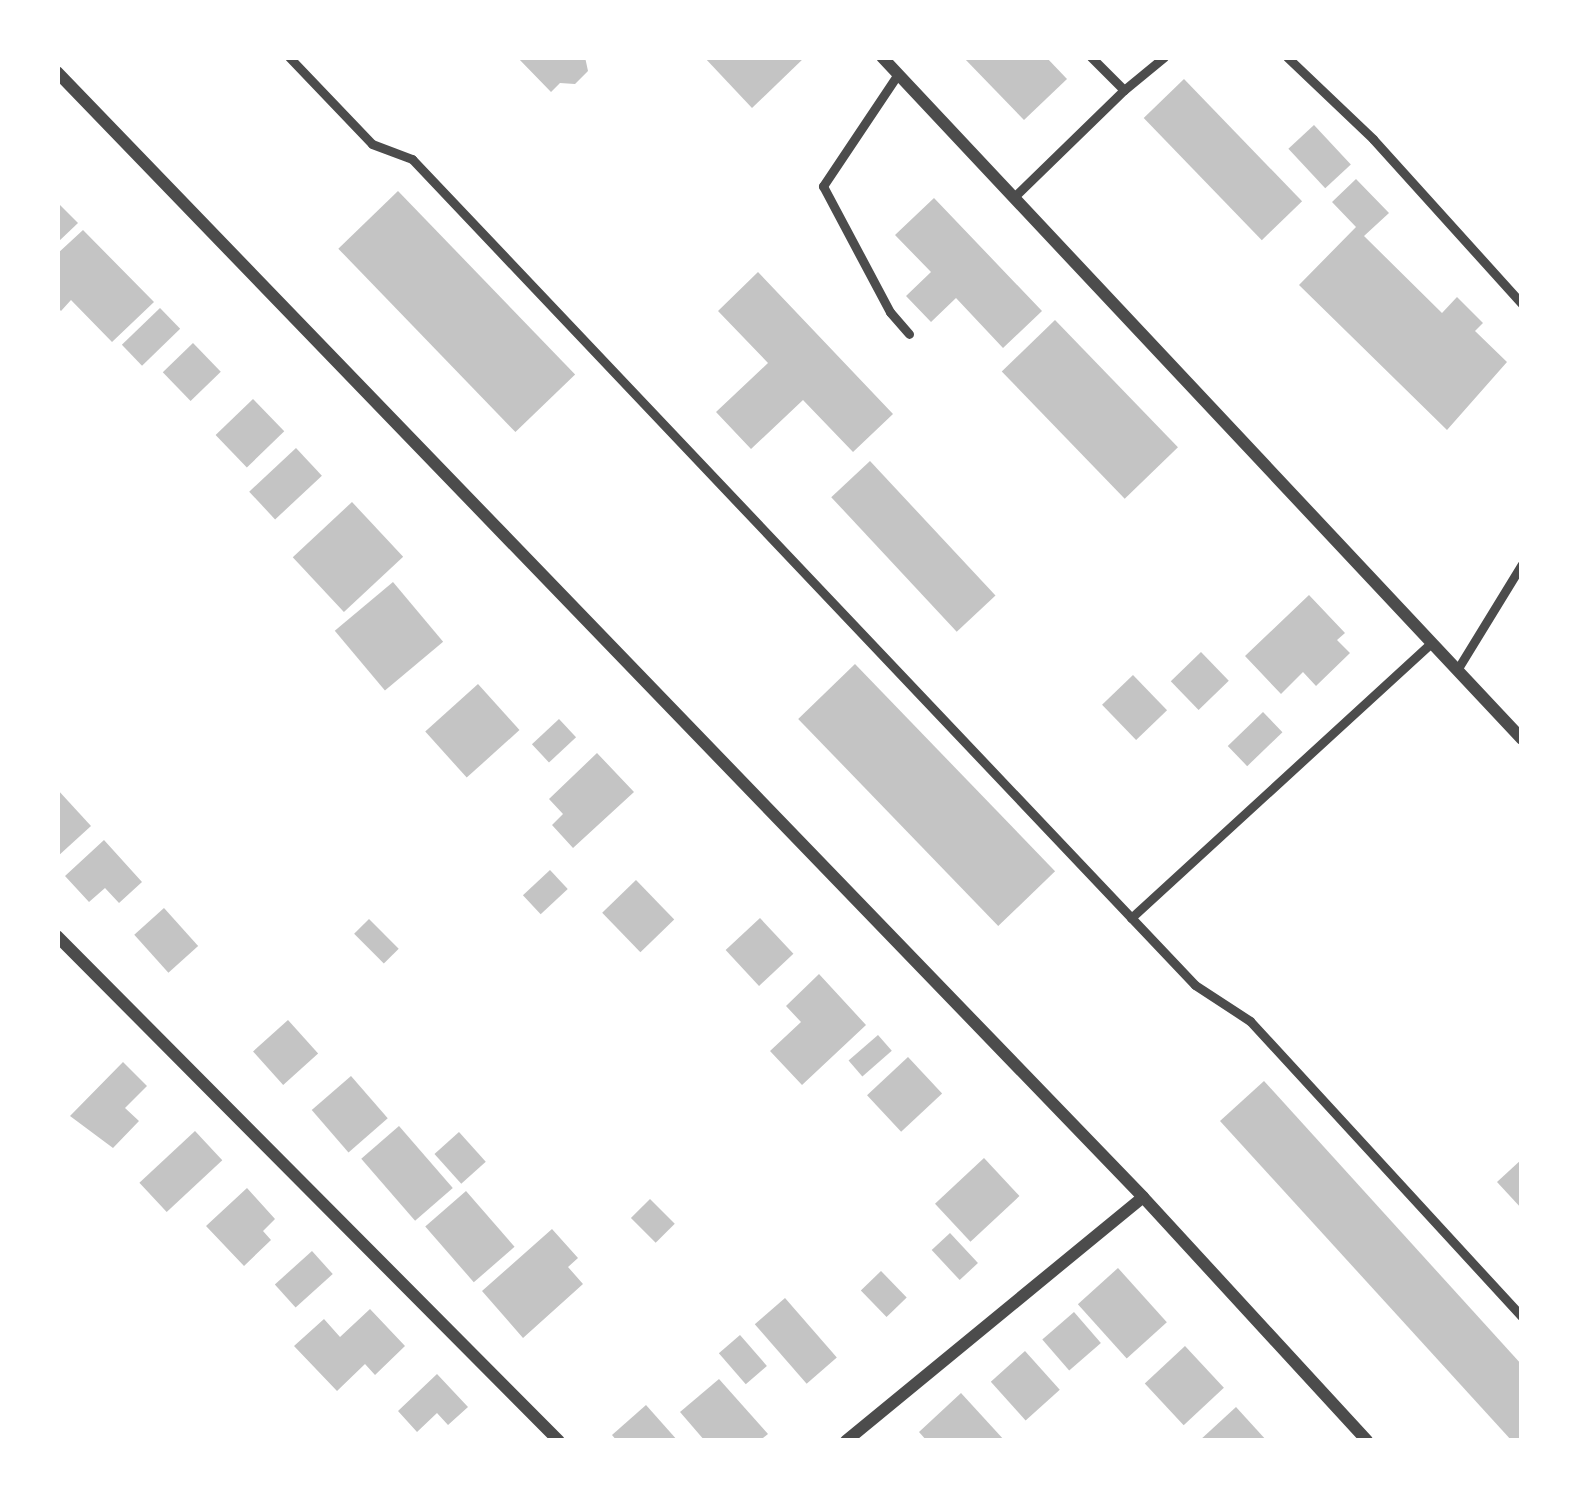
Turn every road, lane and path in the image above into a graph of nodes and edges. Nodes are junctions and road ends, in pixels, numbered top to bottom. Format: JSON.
{"nodes":[{"id":1,"x":289,"y":57,"type":"edge"},
{"id":2,"x":882,"y":57,"type":"edge"},
{"id":3,"x":1091,"y":57,"type":"edge"},
{"id":4,"x":1164,"y":57,"type":"edge"},
{"id":5,"x":1287,"y":57,"type":"edge"},
{"id":6,"x":57,"y":72,"type":"edge"},
{"id":7,"x":898,"y":74,"type":"junction"},
{"id":8,"x":1124,"y":90,"type":"junction"},
{"id":9,"x":1014,"y":197,"type":"junction"},
{"id":10,"x":1522,"y":304,"type":"edge"},
{"id":11,"x":909,"y":334,"type":"dead end"},
{"id":12,"x":1522,"y":564,"type":"edge"},
{"id":13,"x":1432,"y":642,"type":"junction"},
{"id":14,"x":1457,"y":670,"type":"junction"},
{"id":15,"x":1522,"y":739,"type":"edge"},
{"id":16,"x":1131,"y":917,"type":"junction"},
{"id":17,"x":57,"y":936,"type":"edge"},
{"id":18,"x":1143,"y":1197,"type":"junction"},
{"id":19,"x":1522,"y":1318,"type":"edge"},
{"id":20,"x":559,"y":1441,"type":"edge"},
{"id":21,"x":846,"y":1441,"type":"edge"},
{"id":22,"x":1367,"y":1441,"type":"edge"}],
"edges":[{"from":1,"to":16,"type":"lane"},
{"from":2,"to":7,"type":"street"},
{"from":3,"to":8,"type":"lane"},
{"from":4,"to":8,"type":"lane"},
{"from":5,"to":10,"type":"lane"},
{"from":6,"to":18,"type":"street"},
{"from":7,"to":9,"type":"street"},
{"from":7,"to":11,"type":"lane"},
{"from":8,"to":9,"type":"lane"},
{"from":9,"to":13,"type":"street"},
{"from":12,"to":14,"type":"lane"},
{"from":13,"to":14,"type":"street"},
{"from":13,"to":16,"type":"lane"},
{"from":14,"to":15,"type":"street"},
{"from":16,"to":19,"type":"lane"},
{"from":17,"to":20,"type":"street"},
{"from":18,"to":21,"type":"street"},
{"from":18,"to":22,"type":"street"}]}
